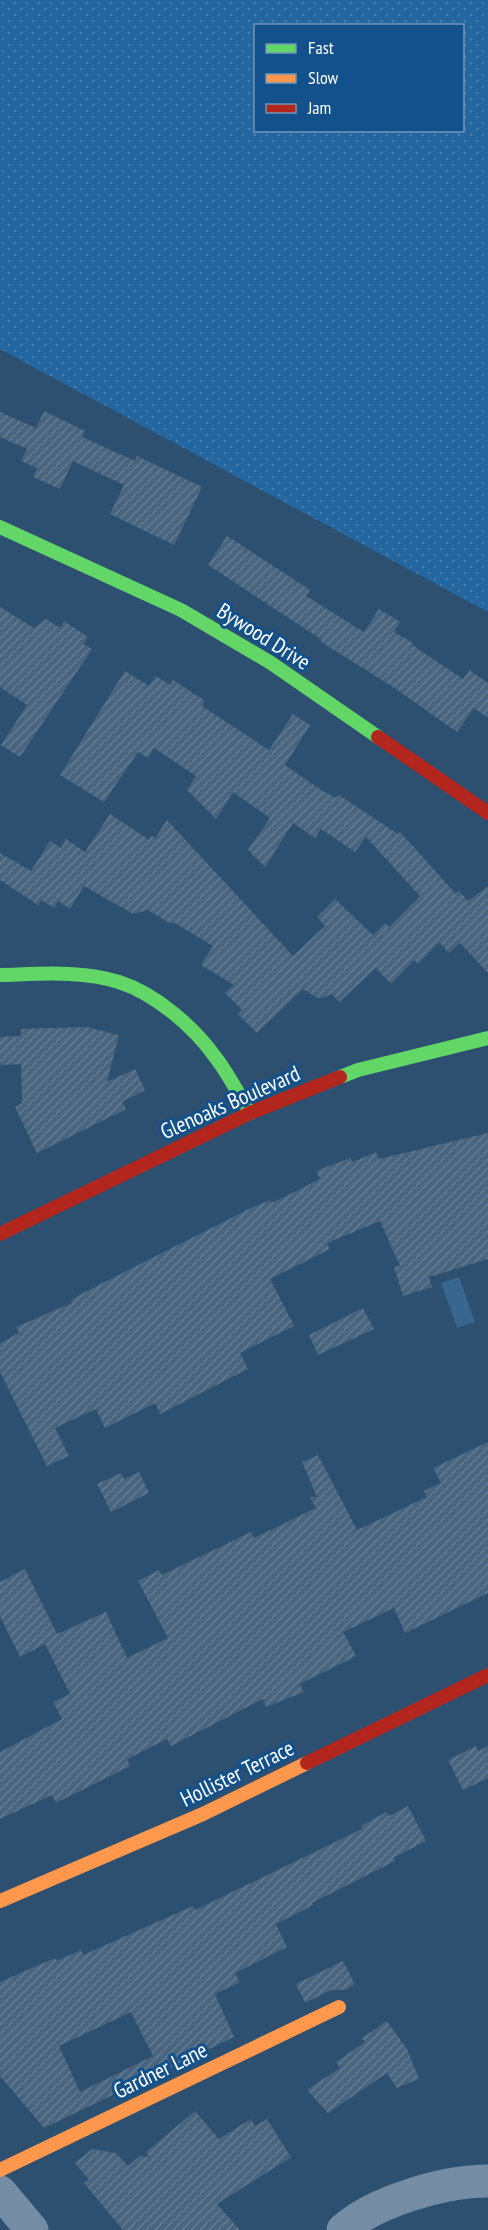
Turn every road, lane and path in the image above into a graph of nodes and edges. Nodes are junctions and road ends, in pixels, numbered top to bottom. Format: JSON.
{"nodes":[{"id":1,"x":0,"y":526,"type":"edge"},
{"id":2,"x":488,"y":813,"type":"edge"},
{"id":3,"x":0,"y":975,"type":"edge"},
{"id":4,"x":488,"y":1038,"type":"edge"},
{"id":5,"x":250,"y":1113,"type":"junction"},
{"id":6,"x":0,"y":1234,"type":"edge"},
{"id":7,"x":488,"y":1675,"type":"edge"},
{"id":8,"x":0,"y":1900,"type":"edge"},
{"id":9,"x":339,"y":2007,"type":"dead end"},
{"id":10,"x":0,"y":2170,"type":"edge"},
{"id":11,"x":488,"y":2181,"type":"edge"},
{"id":12,"x":0,"y":2192,"type":"edge"},
{"id":13,"x":32,"y":2230,"type":"edge"},
{"id":14,"x":343,"y":2230,"type":"edge"}],
"edges":[{"from":1,"to":2,"type":"street","name":"Bywood Drive"},
{"from":3,"to":5,"type":"street"},
{"from":4,"to":5,"type":"street","name":"Glenoaks Boulevard"},
{"from":5,"to":6,"type":"street","name":"Glenoaks Boulevard"},
{"from":7,"to":8,"type":"street","name":"Hollister Terrace"},
{"from":9,"to":10,"type":"street","name":"Gardner Lane"},
{"from":11,"to":14,"type":"street"},
{"from":12,"to":13,"type":"street"}]}
